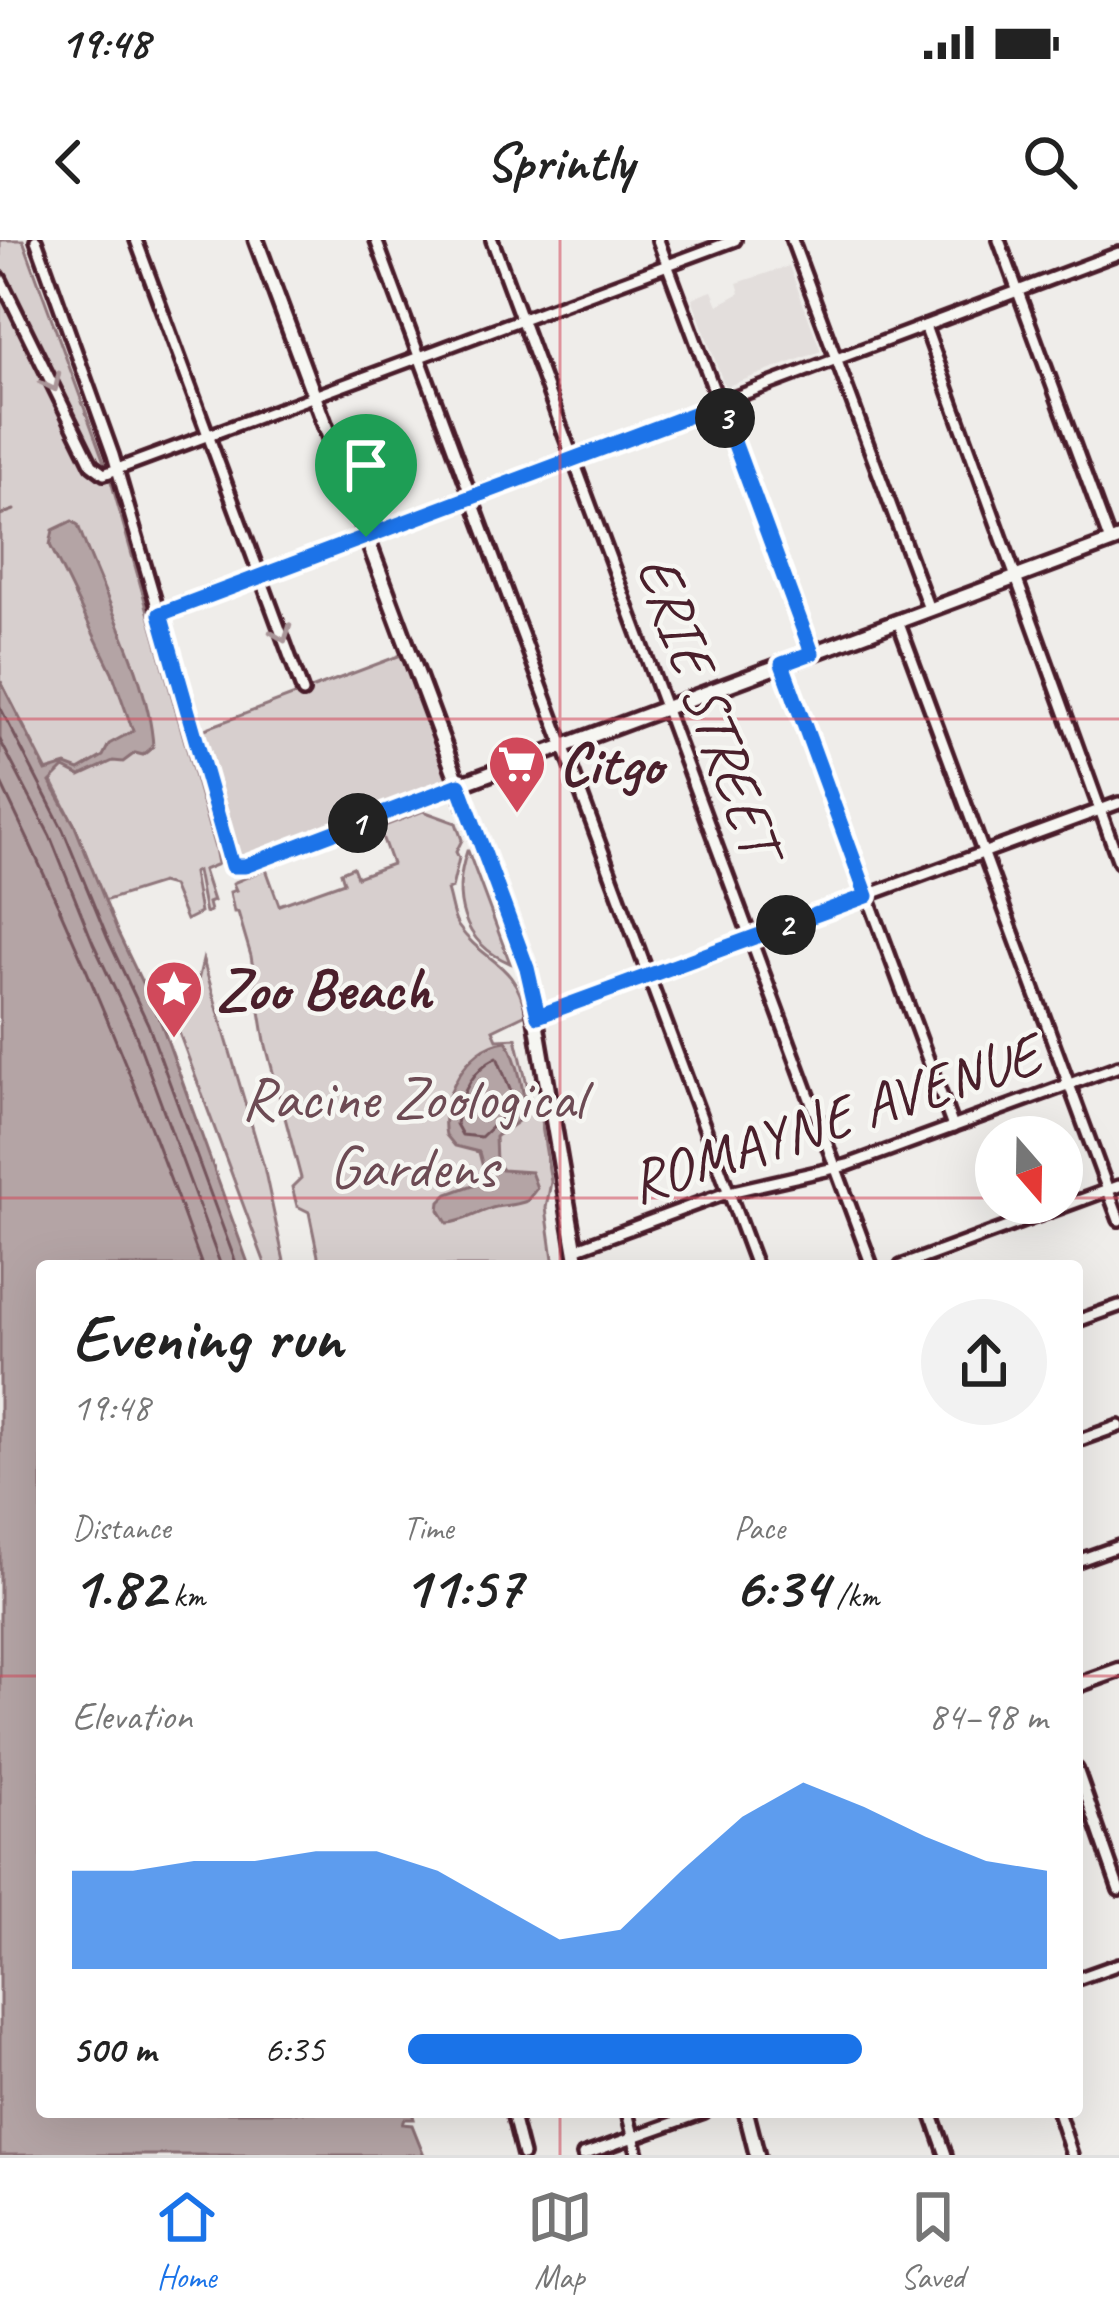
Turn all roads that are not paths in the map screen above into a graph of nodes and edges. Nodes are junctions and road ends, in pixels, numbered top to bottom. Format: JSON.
{"nodes":[{"id":1,"x":36,"y":240,"type":"edge"},
{"id":2,"x":136,"y":240,"type":"edge"},
{"id":3,"x":256,"y":240,"type":"edge"},
{"id":4,"x":376,"y":240,"type":"edge"},
{"id":5,"x":492,"y":240,"type":"edge"},
{"id":6,"x":658,"y":240,"type":"edge"},
{"id":7,"x":735,"y":240,"type":"edge"},
{"id":8,"x":792,"y":240,"type":"edge"},
{"id":9,"x":998,"y":240,"type":"edge"},
{"id":10,"x":1119,"y":253,"type":"edge"},
{"id":11,"x":668,"y":265,"type":"junction"},
{"id":12,"x":0,"y":278,"type":"edge"},
{"id":13,"x":1018,"y":292,"type":"junction"},
{"id":14,"x":522,"y":320,"type":"junction"},
{"id":15,"x":925,"y":326,"type":"junction"},
{"id":16,"x":420,"y":358,"type":"junction"},
{"id":17,"x":837,"y":360,"type":"junction"},
{"id":18,"x":314,"y":397,"type":"junction"},
{"id":19,"x":720,"y":404,"type":"junction"},
{"id":20,"x":208,"y":436,"type":"junction"},
{"id":21,"x":574,"y":459,"type":"junction"},
{"id":22,"x":118,"y":470,"type":"junction"},
{"id":23,"x":471,"y":498,"type":"junction"},
{"id":24,"x":366,"y":537,"type":"junction"},
{"id":25,"x":1115,"y":540,"type":"edge"},
{"id":26,"x":260,"y":576,"type":"junction"},
{"id":27,"x":1018,"y":576,"type":"junction"},
{"id":28,"x":929,"y":609,"type":"junction"},
{"id":29,"x":160,"y":614,"type":"junction"},
{"id":30,"x":898,"y":621,"type":"junction"},
{"id":31,"x":812,"y":653,"type":"junction"},
{"id":32,"x":782,"y":664,"type":"junction"},
{"id":33,"x":303,"y":692,"type":"dead end"},
{"id":34,"x":666,"y":707,"type":"junction"},
{"id":35,"x":563,"y":747,"type":"junction"},
{"id":36,"x":459,"y":785,"type":"junction"},
{"id":37,"x":1119,"y":803,"type":"edge"},
{"id":38,"x":1100,"y":810,"type":"junction"},
{"id":39,"x":984,"y":853,"type":"junction"},
{"id":40,"x":1119,"y":862,"type":"edge"},
{"id":41,"x":867,"y":896,"type":"junction"},
{"id":42,"x":751,"y":938,"type":"junction"},
{"id":43,"x":648,"y":978,"type":"junction"},
{"id":44,"x":538,"y":1016,"type":"junction"},
{"id":45,"x":1119,"y":1066,"type":"edge"},
{"id":46,"x":1069,"y":1084,"type":"junction"},
{"id":47,"x":953,"y":1127,"type":"junction"},
{"id":48,"x":836,"y":1169,"type":"junction"},
{"id":49,"x":1113,"y":1188,"type":"edge"},
{"id":50,"x":729,"y":1192,"type":"junction"},
{"id":51,"x":1119,"y":1220,"type":"edge"},
{"id":52,"x":575,"y":1250,"type":"junction"},
{"id":53,"x":577,"y":1260,"type":"edge"},
{"id":54,"x":754,"y":1260,"type":"edge"},
{"id":55,"x":870,"y":1260,"type":"edge"},
{"id":56,"x":917,"y":1260,"type":"edge"},
{"id":57,"x":1119,"y":1306,"type":"edge"},
{"id":58,"x":1083,"y":1319,"type":"edge"},
{"id":59,"x":1119,"y":1426,"type":"edge"},
{"id":60,"x":1083,"y":1439,"type":"edge"},
{"id":61,"x":1119,"y":1546,"type":"edge"},
{"id":62,"x":1083,"y":1560,"type":"edge"},
{"id":63,"x":1119,"y":1670,"type":"edge"},
{"id":64,"x":1083,"y":1683,"type":"edge"},
{"id":65,"x":1083,"y":1786,"type":"edge"},
{"id":66,"x":1119,"y":1890,"type":"edge"},
{"id":67,"x":1119,"y":1964,"type":"edge"},
{"id":68,"x":1083,"y":1977,"type":"edge"},
{"id":69,"x":514,"y":2118,"type":"edge"},
{"id":70,"x":629,"y":2118,"type":"edge"},
{"id":71,"x":688,"y":2118,"type":"edge"},
{"id":72,"x":748,"y":2118,"type":"edge"},
{"id":73,"x":934,"y":2118,"type":"edge"},
{"id":74,"x":1060,"y":2118,"type":"edge"},
{"id":75,"x":634,"y":2138,"type":"junction"},
{"id":76,"x":523,"y":2155,"type":"edge"},
{"id":77,"x":583,"y":2155,"type":"edge"},
{"id":78,"x":638,"y":2155,"type":"edge"},
{"id":79,"x":758,"y":2155,"type":"edge"},
{"id":80,"x":946,"y":2155,"type":"edge"},
{"id":81,"x":1072,"y":2155,"type":"edge"}],
"edges":[{"from":1,"to":22,"type":"street"},
{"from":2,"to":20,"type":"street"},
{"from":3,"to":18,"type":"main road"},
{"from":4,"to":16,"type":"street"},
{"from":5,"to":14,"type":"street","name":"ERIE STREET"},
{"from":6,"to":11,"type":"street"},
{"from":7,"to":11,"type":"street"},
{"from":8,"to":17,"type":"street"},
{"from":9,"to":13,"type":"street"},
{"from":10,"to":13,"type":"street"},
{"from":11,"to":14,"type":"street"},
{"from":11,"to":19,"type":"street"},
{"from":12,"to":22,"type":"street","one_way":true},
{"from":13,"to":15,"type":"street"},
{"from":13,"to":25,"type":"street"},
{"from":14,"to":16,"type":"street"},
{"from":14,"to":21,"type":"street","name":"ERIE STREET"},
{"from":15,"to":17,"type":"street"},
{"from":15,"to":27,"type":"street"},
{"from":16,"to":18,"type":"street"},
{"from":16,"to":23,"type":"street"},
{"from":17,"to":19,"type":"street"},
{"from":17,"to":28,"type":"street"},
{"from":18,"to":20,"type":"street"},
{"from":18,"to":24,"type":"main road"},
{"from":19,"to":21,"type":"street"},
{"from":19,"to":31,"type":"street"},
{"from":20,"to":22,"type":"street"},
{"from":20,"to":26,"type":"street"},
{"from":21,"to":23,"type":"street"},
{"from":21,"to":34,"type":"street","name":"ERIE STREET"},
{"from":22,"to":29,"type":"street"},
{"from":23,"to":24,"type":"street"},
{"from":23,"to":35,"type":"street"},
{"from":24,"to":26,"type":"street"},
{"from":24,"to":36,"type":"main road"},
{"from":25,"to":27,"type":"main road"},
{"from":26,"to":29,"type":"street"},
{"from":26,"to":33,"type":"street","one_way":true},
{"from":27,"to":28,"type":"main road"},
{"from":27,"to":38,"type":"street"},
{"from":28,"to":30,"type":"main road"},
{"from":29,"to":36,"type":"street"},
{"from":30,"to":31,"type":"main road"},
{"from":30,"to":39,"type":"street"},
{"from":31,"to":32,"type":"main road"},
{"from":32,"to":34,"type":"main road"},
{"from":32,"to":41,"type":"street"},
{"from":34,"to":35,"type":"main road"},
{"from":34,"to":42,"type":"street","name":"ERIE STREET"},
{"from":35,"to":36,"type":"main road"},
{"from":35,"to":43,"type":"street"},
{"from":36,"to":44,"type":"main road"},
{"from":37,"to":38,"type":"street"},
{"from":38,"to":39,"type":"street"},
{"from":38,"to":40,"type":"street"},
{"from":39,"to":41,"type":"street"},
{"from":39,"to":46,"type":"street"},
{"from":41,"to":42,"type":"street"},
{"from":41,"to":47,"type":"street"},
{"from":42,"to":43,"type":"street"},
{"from":42,"to":48,"type":"street","name":"ERIE STREET"},
{"from":43,"to":44,"type":"street"},
{"from":43,"to":50,"type":"street"},
{"from":44,"to":52,"type":"main road"},
{"from":45,"to":46,"type":"street","name":"ROMAYNE AVENUE"},
{"from":46,"to":47,"type":"street","name":"ROMAYNE AVENUE"},
{"from":46,"to":49,"type":"street"},
{"from":47,"to":48,"type":"street","name":"ROMAYNE AVENUE"},
{"from":48,"to":50,"type":"street","name":"ROMAYNE AVENUE"},
{"from":48,"to":55,"type":"street","name":"ERIE STREET"},
{"from":49,"to":51,"type":"street"},
{"from":49,"to":56,"type":"street"},
{"from":50,"to":52,"type":"street","name":"ROMAYNE AVENUE"},
{"from":50,"to":54,"type":"street"},
{"from":52,"to":53,"type":"main road"},
{"from":57,"to":58,"type":"street"},
{"from":59,"to":60,"type":"street"},
{"from":61,"to":62,"type":"street"},
{"from":63,"to":64,"type":"main road"},
{"from":65,"to":66,"type":"street"},
{"from":67,"to":68,"type":"street"},
{"from":69,"to":76,"type":"street"},
{"from":70,"to":75,"type":"street"},
{"from":71,"to":75,"type":"street"},
{"from":72,"to":79,"type":"main road"},
{"from":73,"to":80,"type":"street"},
{"from":74,"to":81,"type":"street"},
{"from":75,"to":77,"type":"street"},
{"from":75,"to":78,"type":"street"}]}
